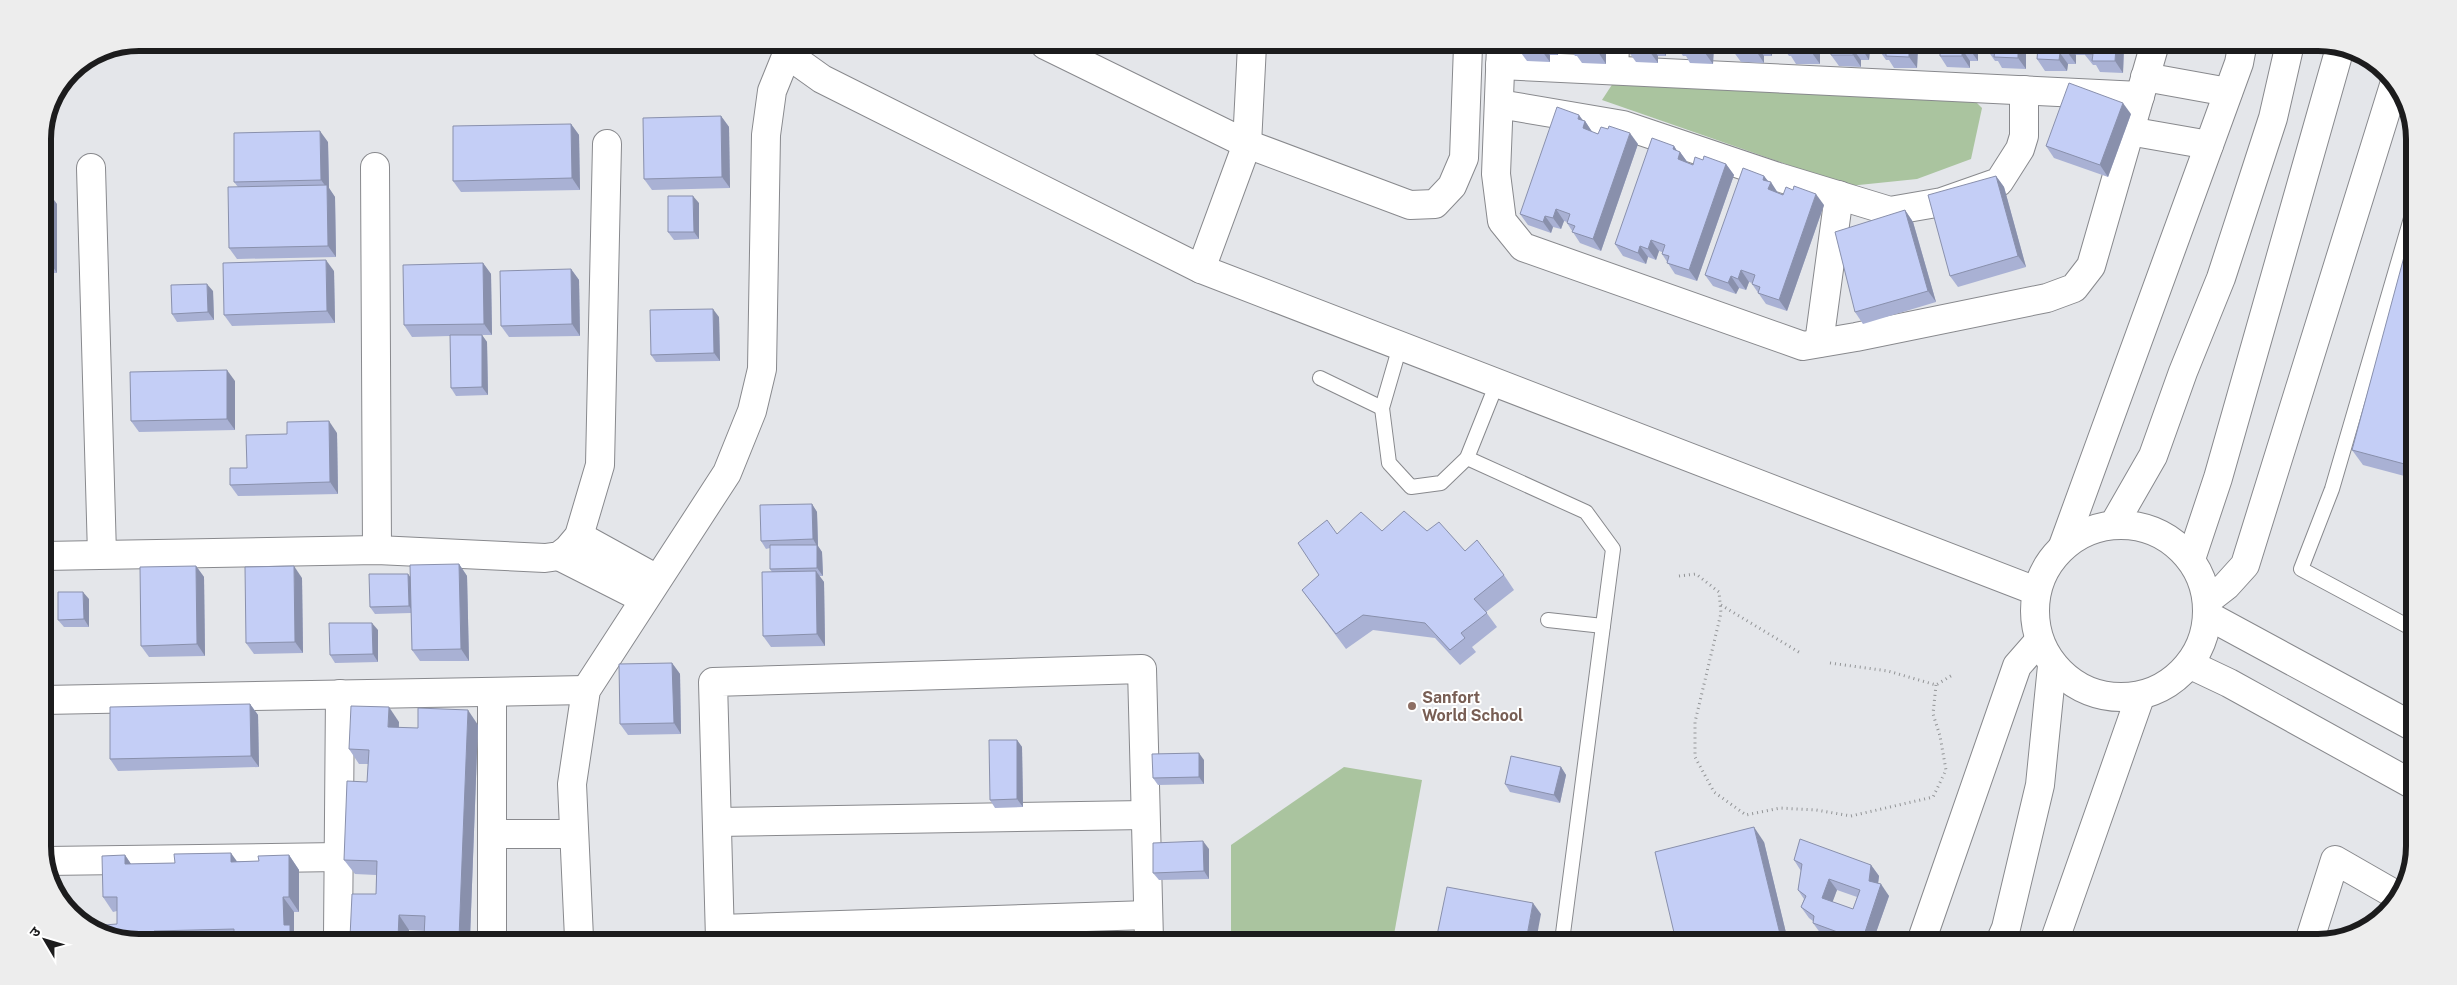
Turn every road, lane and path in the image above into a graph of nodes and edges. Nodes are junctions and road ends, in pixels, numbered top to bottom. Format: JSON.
{"nodes":[{"id":1,"x":784,"y":51,"type":"edge"},
{"id":2,"x":787,"y":51,"type":"edge"},
{"id":3,"x":1057,"y":51,"type":"edge"},
{"id":4,"x":1252,"y":51,"type":"edge"},
{"id":5,"x":1468,"y":51,"type":"edge"},
{"id":6,"x":2153,"y":51,"type":"edge"},
{"id":7,"x":2241,"y":51,"type":"edge"},
{"id":8,"x":2288,"y":51,"type":"edge"},
{"id":9,"x":2338,"y":54,"type":"edge"},
{"id":10,"x":1501,"y":55,"type":"edge"},
{"id":11,"x":1614,"y":58,"type":"edge"},
{"id":12,"x":2142,"y":86,"type":"junction"},
{"id":13,"x":2024,"y":90,"type":"junction"},
{"id":14,"x":2228,"y":92,"type":"junction"},
{"id":15,"x":2392,"y":92,"type":"edge"},
{"id":16,"x":1499,"y":104,"type":"junction"},
{"id":17,"x":2130,"y":131,"type":"junction"},
{"id":18,"x":607,"y":144,"type":"dead end"},
{"id":19,"x":1247,"y":144,"type":"junction"},
{"id":20,"x":2209,"y":144,"type":"junction"},
{"id":21,"x":375,"y":167,"type":"dead end"},
{"id":22,"x":91,"y":168,"type":"dead end"},
{"id":23,"x":1838,"y":195,"type":"junction"},
{"id":24,"x":2406,"y":235,"type":"edge"},
{"id":25,"x":1201,"y":269,"type":"junction"},
{"id":26,"x":1819,"y":343,"type":"junction"},
{"id":27,"x":1400,"y":346,"type":"junction"},
{"id":28,"x":1320,"y":378,"type":"dead end"},
{"id":29,"x":1497,"y":383,"type":"junction"},
{"id":30,"x":1382,"y":408,"type":"junction"},
{"id":31,"x":1467,"y":458,"type":"junction"},
{"id":32,"x":2114,"y":524,"type":"junction"},
{"id":33,"x":579,"y":536,"type":"junction"},
{"id":34,"x":2063,"y":546,"type":"junction"},
{"id":35,"x":377,"y":550,"type":"junction"},
{"id":36,"x":102,"y":554,"type":"junction"},
{"id":37,"x":51,"y":556,"type":"edge"},
{"id":38,"x":559,"y":556,"type":"junction"},
{"id":39,"x":2191,"y":559,"type":"junction"},
{"id":40,"x":1680,"y":576,"type":"dead end"},
{"id":41,"x":651,"y":588,"type":"junction"},
{"id":42,"x":2036,"y":590,"type":"junction"},
{"id":43,"x":1720,"y":604,"type":"junction"},
{"id":44,"x":2207,"y":607,"type":"junction"},
{"id":45,"x":1548,"y":620,"type":"dead end"},
{"id":46,"x":2406,"y":625,"type":"edge"},
{"id":47,"x":1603,"y":626,"type":"junction"},
{"id":48,"x":2038,"y":642,"type":"junction"},
{"id":49,"x":1802,"y":654,"type":"dead end"},
{"id":50,"x":1830,"y":663,"type":"dead end"},
{"id":51,"x":2190,"y":665,"type":"junction"},
{"id":52,"x":2052,"y":666,"type":"junction"},
{"id":53,"x":1954,"y":674,"type":"dead end"},
{"id":54,"x":1936,"y":685,"type":"junction"},
{"id":55,"x":586,"y":690,"type":"junction"},
{"id":56,"x":492,"y":692,"type":"junction"},
{"id":57,"x":340,"y":694,"type":"junction"},
{"id":58,"x":2140,"y":697,"type":"junction"},
{"id":59,"x":51,"y":700,"type":"edge"},
{"id":60,"x":2406,"y":723,"type":"edge"},
{"id":61,"x":2406,"y":781,"type":"edge"},
{"id":62,"x":1145,"y":815,"type":"junction"},
{"id":63,"x":717,"y":822,"type":"junction"},
{"id":64,"x":492,"y":834,"type":"junction"},
{"id":65,"x":574,"y":834,"type":"junction"},
{"id":66,"x":339,"y":858,"type":"junction"},
{"id":67,"x":53,"y":861,"type":"edge"},
{"id":68,"x":2392,"y":893,"type":"edge"},
{"id":69,"x":1149,"y":928,"type":"edge"},
{"id":70,"x":338,"y":934,"type":"edge"},
{"id":71,"x":492,"y":934,"type":"edge"},
{"id":72,"x":579,"y":934,"type":"edge"},
{"id":73,"x":720,"y":934,"type":"edge"},
{"id":74,"x":1563,"y":934,"type":"edge"},
{"id":75,"x":1924,"y":934,"type":"edge"},
{"id":76,"x":2003,"y":934,"type":"edge"},
{"id":77,"x":2057,"y":934,"type":"edge"},
{"id":78,"x":2312,"y":934,"type":"edge"}],
"edges":[{"from":1,"to":41,"type":"street"},
{"from":2,"to":25,"type":"street"},
{"from":3,"to":19,"type":"street"},
{"from":4,"to":19,"type":"street"},
{"from":5,"to":19,"type":"street"},
{"from":6,"to":12,"type":"street"},
{"from":7,"to":14,"type":"street"},
{"from":8,"to":32,"type":"street"},
{"from":9,"to":39,"type":"street"},
{"from":10,"to":11,"type":"street"},
{"from":10,"to":16,"type":"street"},
{"from":11,"to":13,"type":"street"},
{"from":12,"to":13,"type":"street"},
{"from":12,"to":14,"type":"street"},
{"from":12,"to":17,"type":"street"},
{"from":13,"to":23,"type":"street"},
{"from":14,"to":20,"type":"street"},
{"from":15,"to":44,"type":"street"},
{"from":16,"to":23,"type":"street"},
{"from":16,"to":26,"type":"street"},
{"from":17,"to":20,"type":"street"},
{"from":17,"to":26,"type":"street"},
{"from":18,"to":33,"type":"street"},
{"from":19,"to":25,"type":"street"},
{"from":20,"to":34,"type":"street"},
{"from":21,"to":35,"type":"street"},
{"from":22,"to":36,"type":"street"},
{"from":23,"to":26,"type":"street"},
{"from":24,"to":46,"type":"lane"},
{"from":25,"to":27,"type":"street"},
{"from":27,"to":29,"type":"street"},
{"from":27,"to":30,"type":"lane"},
{"from":28,"to":30,"type":"lane"},
{"from":29,"to":31,"type":"lane"},
{"from":29,"to":42,"type":"street"},
{"from":30,"to":31,"type":"lane"},
{"from":31,"to":47,"type":"lane"},
{"from":32,"to":34,"type":"street"},
{"from":32,"to":39,"type":"street"},
{"from":33,"to":38,"type":"street"},
{"from":33,"to":41,"type":"street"},
{"from":34,"to":42,"type":"street"},
{"from":35,"to":36,"type":"street"},
{"from":35,"to":38,"type":"street"},
{"from":36,"to":37,"type":"street"},
{"from":38,"to":41,"type":"street"},
{"from":39,"to":44,"type":"street"},
{"from":40,"to":43,"type":"path"},
{"from":41,"to":55,"type":"street"},
{"from":42,"to":48,"type":"street"},
{"from":43,"to":49,"type":"path"},
{"from":43,"to":54,"type":"path"},
{"from":44,"to":51,"type":"street"},
{"from":44,"to":60,"type":"street"},
{"from":45,"to":47,"type":"lane"},
{"from":47,"to":74,"type":"lane"},
{"from":48,"to":52,"type":"street"},
{"from":48,"to":75,"type":"street"},
{"from":50,"to":54,"type":"path"},
{"from":51,"to":58,"type":"street"},
{"from":51,"to":61,"type":"street"},
{"from":52,"to":58,"type":"street"},
{"from":52,"to":76,"type":"street"},
{"from":53,"to":54,"type":"path"},
{"from":55,"to":56,"type":"street"},
{"from":55,"to":65,"type":"street"},
{"from":56,"to":57,"type":"street"},
{"from":56,"to":64,"type":"street"},
{"from":57,"to":59,"type":"street"},
{"from":57,"to":66,"type":"street"},
{"from":58,"to":77,"type":"street"},
{"from":62,"to":63,"type":"street"},
{"from":62,"to":63,"type":"street"},
{"from":62,"to":69,"type":"street"},
{"from":63,"to":73,"type":"street"},
{"from":64,"to":65,"type":"street"},
{"from":64,"to":71,"type":"street"},
{"from":65,"to":72,"type":"street"},
{"from":66,"to":67,"type":"street"},
{"from":66,"to":70,"type":"street"},
{"from":68,"to":78,"type":"street"},
{"from":69,"to":73,"type":"street"}]}
